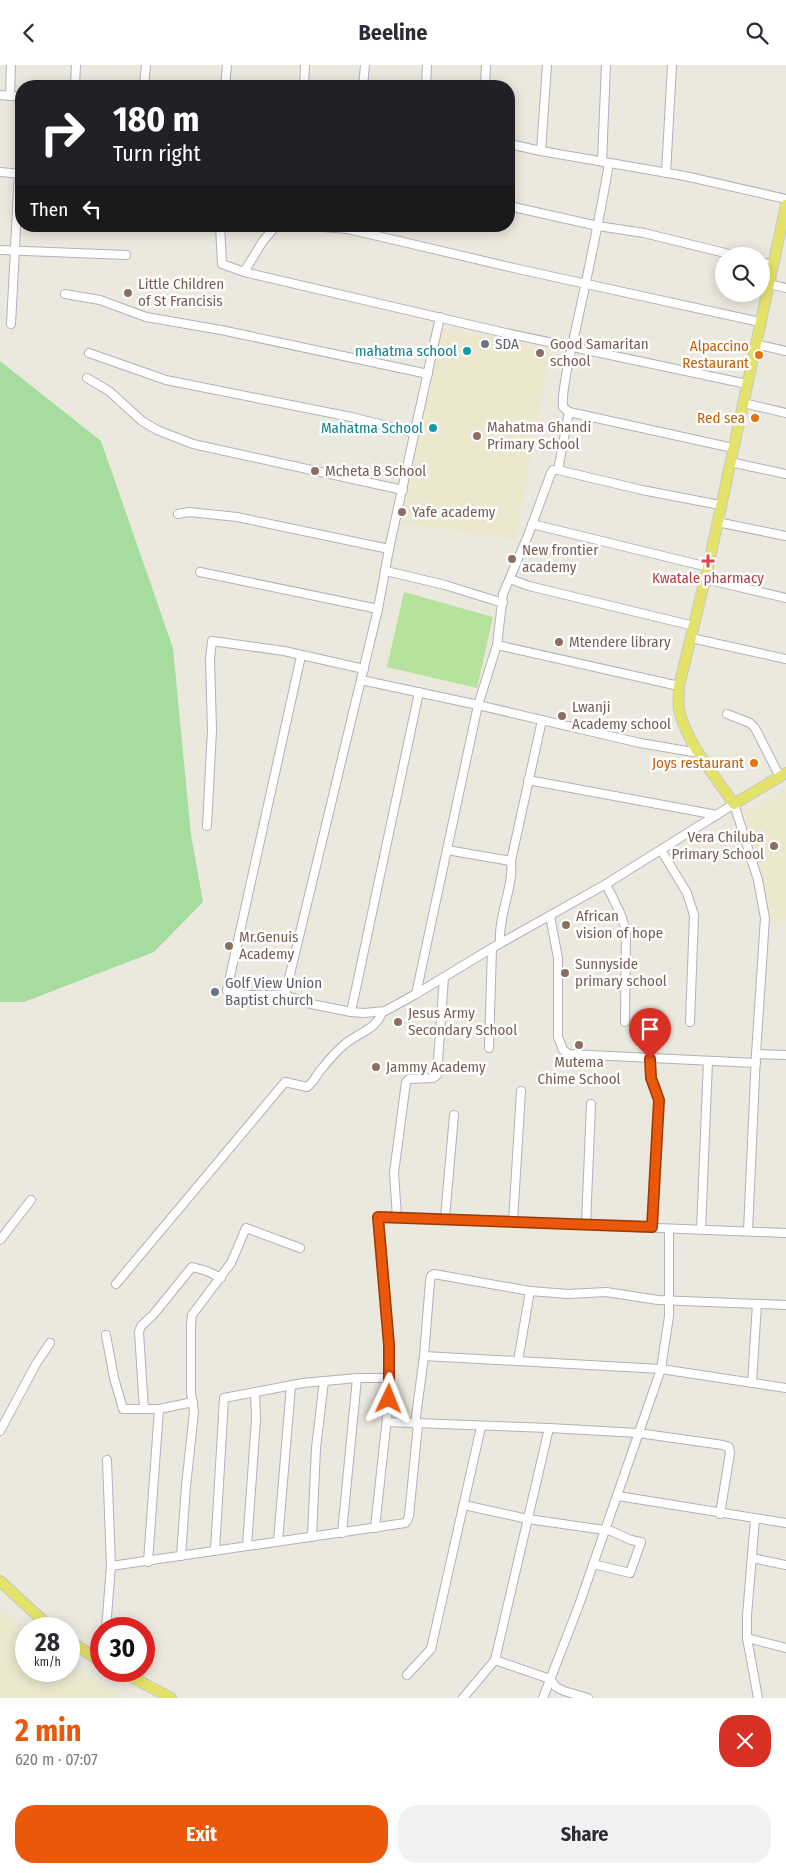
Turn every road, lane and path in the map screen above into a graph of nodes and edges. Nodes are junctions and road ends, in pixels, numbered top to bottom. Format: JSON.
{"nodes":[{"id":1,"x":11,"y":65,"type":"edge"},
{"id":2,"x":76,"y":65,"type":"edge"},
{"id":3,"x":146,"y":65,"type":"edge"},
{"id":4,"x":227,"y":65,"type":"edge"},
{"id":5,"x":305,"y":65,"type":"edge"},
{"id":6,"x":365,"y":65,"type":"edge"},
{"id":7,"x":427,"y":65,"type":"edge"},
{"id":8,"x":486,"y":65,"type":"edge"},
{"id":9,"x":547,"y":65,"type":"edge"},
{"id":10,"x":606,"y":65,"type":"edge"},
{"id":11,"x":672,"y":65,"type":"edge"},
{"id":12,"x":75,"y":80,"type":"edge"},
{"id":13,"x":145,"y":80,"type":"edge"},
{"id":14,"x":226,"y":80,"type":"edge"},
{"id":15,"x":304,"y":80,"type":"edge"},
{"id":16,"x":364,"y":80,"type":"edge"},
{"id":17,"x":426,"y":80,"type":"edge"},
{"id":18,"x":485,"y":80,"type":"edge"},
{"id":19,"x":0,"y":95,"type":"edge"},
{"id":20,"x":10,"y":96,"type":"junction"},
{"id":21,"x":15,"y":96,"type":"edge"},
{"id":22,"x":515,"y":145,"type":"edge"},
{"id":23,"x":541,"y":151,"type":"junction"},
{"id":24,"x":605,"y":162,"type":"junction"},
{"id":25,"x":0,"y":172,"type":"edge"},
{"id":26,"x":15,"y":173,"type":"edge"},
{"id":27,"x":666,"y":173,"type":"junction"},
{"id":28,"x":786,"y":199,"type":"edge"},
{"id":29,"x":786,"y":205,"type":"edge"},
{"id":30,"x":515,"y":207,"type":"edge"},
{"id":31,"x":598,"y":226,"type":"junction"},
{"id":32,"x":784,"y":227,"type":"edge"},
{"id":33,"x":15,"y":232,"type":"edge"},
{"id":34,"x":220,"y":232,"type":"edge"},
{"id":35,"x":271,"y":232,"type":"edge"},
{"id":36,"x":369,"y":232,"type":"edge"},
{"id":37,"x":0,"y":250,"type":"edge"},
{"id":38,"x":14,"y":251,"type":"junction"},
{"id":39,"x":715,"y":251,"type":"edge"},
{"id":40,"x":126,"y":255,"type":"dead end"},
{"id":41,"x":770,"y":264,"type":"edge"},
{"id":42,"x":773,"y":265,"type":"junction"},
{"id":43,"x":244,"y":272,"type":"junction"},
{"id":44,"x":770,"y":276,"type":"edge"},
{"id":45,"x":586,"y":283,"type":"junction"},
{"id":46,"x":770,"y":284,"type":"edge"},
{"id":47,"x":786,"y":288,"type":"edge"},
{"id":48,"x":65,"y":294,"type":"dead end"},
{"id":49,"x":764,"y":302,"type":"edge"},
{"id":50,"x":440,"y":317,"type":"junction"},
{"id":51,"x":760,"y":322,"type":"junction"},
{"id":52,"x":11,"y":324,"type":"dead end"},
{"id":53,"x":755,"y":344,"type":"junction"},
{"id":54,"x":572,"y":347,"type":"junction"},
{"id":55,"x":786,"y":351,"type":"edge"},
{"id":56,"x":89,"y":353,"type":"dead end"},
{"id":57,"x":428,"y":374,"type":"junction"},
{"id":58,"x":88,"y":378,"type":"dead end"},
{"id":59,"x":747,"y":384,"type":"junction"},
{"id":60,"x":743,"y":403,"type":"junction"},
{"id":61,"x":569,"y":412,"type":"junction"},
{"id":62,"x":786,"y":413,"type":"edge"},
{"id":63,"x":416,"y":433,"type":"junction"},
{"id":64,"x":733,"y":448,"type":"junction"},
{"id":65,"x":730,"y":462,"type":"junction"},
{"id":66,"x":558,"y":470,"type":"junction"},
{"id":67,"x":786,"y":474,"type":"edge"},
{"id":68,"x":403,"y":490,"type":"junction"},
{"id":69,"x":720,"y":505,"type":"junction"},
{"id":70,"x":178,"y":513,"type":"dead end"},
{"id":71,"x":717,"y":522,"type":"junction"},
{"id":72,"x":532,"y":524,"type":"junction"},
{"id":73,"x":786,"y":536,"type":"edge"},
{"id":74,"x":389,"y":549,"type":"junction"},
{"id":75,"x":708,"y":567,"type":"junction"},
{"id":76,"x":386,"y":571,"type":"junction"},
{"id":77,"x":200,"y":572,"type":"dead end"},
{"id":78,"x":510,"y":579,"type":"junction"},
{"id":79,"x":705,"y":579,"type":"junction"},
{"id":80,"x":786,"y":598,"type":"edge"},
{"id":81,"x":503,"y":603,"type":"junction"},
{"id":82,"x":378,"y":609,"type":"junction"},
{"id":83,"x":694,"y":626,"type":"junction"},
{"id":84,"x":691,"y":638,"type":"junction"},
{"id":85,"x":497,"y":645,"type":"junction"},
{"id":86,"x":301,"y":656,"type":"junction"},
{"id":87,"x":786,"y":659,"type":"edge"},
{"id":88,"x":364,"y":669,"type":"junction"},
{"id":89,"x":361,"y":679,"type":"junction"},
{"id":90,"x":680,"y":686,"type":"junction"},
{"id":91,"x":419,"y":692,"type":"junction"},
{"id":92,"x":478,"y":705,"type":"junction"},
{"id":93,"x":727,"y":714,"type":"dead end"},
{"id":94,"x":542,"y":720,"type":"junction"},
{"id":95,"x":699,"y":753,"type":"junction"},
{"id":96,"x":783,"y":775,"type":"edge"},
{"id":97,"x":528,"y":780,"type":"junction"},
{"id":98,"x":734,"y":804,"type":"junction"},
{"id":99,"x":718,"y":815,"type":"junction"},
{"id":100,"x":207,"y":826,"type":"dead end"},
{"id":101,"x":447,"y":850,"type":"junction"},
{"id":102,"x":661,"y":850,"type":"junction"},
{"id":103,"x":511,"y":861,"type":"junction"},
{"id":104,"x":606,"y":884,"type":"junction"},
{"id":105,"x":550,"y":916,"type":"junction"},
{"id":106,"x":500,"y":943,"type":"junction"},
{"id":107,"x":492,"y":948,"type":"junction"},
{"id":108,"x":444,"y":977,"type":"junction"},
{"id":109,"x":416,"y":994,"type":"junction"},
{"id":110,"x":285,"y":995,"type":"junction"},
{"id":111,"x":351,"y":1012,"type":"junction"},
{"id":112,"x":382,"y":1012,"type":"junction"},
{"id":113,"x":625,"y":1022,"type":"dead end"},
{"id":114,"x":690,"y":1022,"type":"dead end"},
{"id":115,"x":489,"y":1048,"type":"dead end"},
{"id":116,"x":756,"y":1054,"type":"junction"},
{"id":117,"x":786,"y":1055,"type":"edge"},
{"id":118,"x":650,"y":1059,"type":"junction"},
{"id":119,"x":708,"y":1061,"type":"junction"},
{"id":120,"x":756,"y":1063,"type":"junction"},
{"id":121,"x":521,"y":1091,"type":"dead end"},
{"id":122,"x":591,"y":1104,"type":"dead end"},
{"id":123,"x":454,"y":1115,"type":"dead end"},
{"id":124,"x":31,"y":1200,"type":"dead end"},
{"id":125,"x":397,"y":1217,"type":"junction"},
{"id":126,"x":445,"y":1218,"type":"junction"},
{"id":127,"x":513,"y":1222,"type":"junction"},
{"id":128,"x":586,"y":1224,"type":"junction"},
{"id":129,"x":652,"y":1227,"type":"junction"},
{"id":130,"x":669,"y":1229,"type":"junction"},
{"id":131,"x":701,"y":1229,"type":"junction"},
{"id":132,"x":748,"y":1231,"type":"junction"},
{"id":133,"x":786,"y":1233,"type":"edge"},
{"id":134,"x":0,"y":1240,"type":"edge"},
{"id":135,"x":300,"y":1248,"type":"dead end"},
{"id":136,"x":221,"y":1278,"type":"junction"},
{"id":137,"x":116,"y":1284,"type":"dead end"},
{"id":138,"x":530,"y":1291,"type":"junction"},
{"id":139,"x":670,"y":1300,"type":"junction"},
{"id":140,"x":757,"y":1304,"type":"junction"},
{"id":141,"x":786,"y":1305,"type":"edge"},
{"id":142,"x":106,"y":1335,"type":"dead end"},
{"id":143,"x":50,"y":1343,"type":"dead end"},
{"id":144,"x":424,"y":1356,"type":"junction"},
{"id":145,"x":518,"y":1361,"type":"junction"},
{"id":146,"x":661,"y":1369,"type":"junction"},
{"id":147,"x":357,"y":1378,"type":"junction"},
{"id":148,"x":390,"y":1378,"type":"junction"},
{"id":149,"x":324,"y":1381,"type":"junction"},
{"id":150,"x":752,"y":1383,"type":"junction"},
{"id":151,"x":291,"y":1385,"type":"junction"},
{"id":152,"x":786,"y":1388,"type":"edge"},
{"id":153,"x":255,"y":1393,"type":"junction"},
{"id":154,"x":193,"y":1402,"type":"junction"},
{"id":155,"x":144,"y":1409,"type":"junction"},
{"id":156,"x":159,"y":1409,"type":"junction"},
{"id":157,"x":386,"y":1422,"type":"junction"},
{"id":158,"x":416,"y":1424,"type":"junction"},
{"id":159,"x":481,"y":1427,"type":"junction"},
{"id":160,"x":549,"y":1428,"type":"junction"},
{"id":161,"x":0,"y":1431,"type":"edge"},
{"id":162,"x":638,"y":1433,"type":"junction"},
{"id":163,"x":107,"y":1460,"type":"dead end"},
{"id":164,"x":618,"y":1496,"type":"junction"},
{"id":165,"x":464,"y":1505,"type":"junction"},
{"id":166,"x":720,"y":1514,"type":"junction"},
{"id":167,"x":528,"y":1519,"type":"junction"},
{"id":168,"x":755,"y":1519,"type":"junction"},
{"id":169,"x":786,"y":1523,"type":"edge"},
{"id":170,"x":375,"y":1528,"type":"junction"},
{"id":171,"x":605,"y":1530,"type":"junction"},
{"id":172,"x":342,"y":1533,"type":"junction"},
{"id":173,"x":312,"y":1537,"type":"junction"},
{"id":174,"x":278,"y":1541,"type":"junction"},
{"id":175,"x":247,"y":1546,"type":"junction"},
{"id":176,"x":215,"y":1551,"type":"junction"},
{"id":177,"x":182,"y":1556,"type":"junction"},
{"id":178,"x":752,"y":1558,"type":"junction"},
{"id":179,"x":148,"y":1562,"type":"junction"},
{"id":180,"x":593,"y":1564,"type":"junction"},
{"id":181,"x":786,"y":1565,"type":"edge"},
{"id":182,"x":112,"y":1566,"type":"junction"},
{"id":183,"x":0,"y":1581,"type":"edge"},
{"id":184,"x":39,"y":1617,"type":"edge"},
{"id":185,"x":107,"y":1617,"type":"edge"},
{"id":186,"x":747,"y":1638,"type":"junction"},
{"id":187,"x":786,"y":1648,"type":"edge"},
{"id":188,"x":495,"y":1660,"type":"junction"},
{"id":189,"x":407,"y":1675,"type":"dead end"},
{"id":190,"x":550,"y":1679,"type":"junction"},
{"id":191,"x":141,"y":1682,"type":"edge"},
{"id":192,"x":583,"y":1697,"type":"edge"},
{"id":193,"x":171,"y":1698,"type":"edge"},
{"id":194,"x":463,"y":1698,"type":"edge"},
{"id":195,"x":543,"y":1698,"type":"edge"},
{"id":196,"x":758,"y":1698,"type":"edge"}],
"edges":[{"from":1,"to":20,"type":"street"},
{"from":2,"to":12,"type":"street"},
{"from":3,"to":13,"type":"street"},
{"from":4,"to":14,"type":"street"},
{"from":5,"to":15,"type":"street"},
{"from":6,"to":16,"type":"street"},
{"from":7,"to":17,"type":"street"},
{"from":8,"to":18,"type":"street"},
{"from":9,"to":23,"type":"street"},
{"from":10,"to":24,"type":"street"},
{"from":11,"to":27,"type":"street"},
{"from":19,"to":20,"type":"street"},
{"from":20,"to":21,"type":"street"},
{"from":22,"to":23,"type":"street"},
{"from":23,"to":24,"type":"street"},
{"from":24,"to":27,"type":"street"},
{"from":24,"to":31,"type":"street"},
{"from":25,"to":26,"type":"street"},
{"from":27,"to":28,"type":"street"},
{"from":29,"to":32,"type":"main road"},
{"from":30,"to":31,"type":"street"},
{"from":31,"to":39,"type":"street"},
{"from":31,"to":45,"type":"street"},
{"from":32,"to":42,"type":"main road"},
{"from":33,"to":38,"type":"street"},
{"from":34,"to":43,"type":"street"},
{"from":35,"to":43,"type":"street"},
{"from":36,"to":45,"type":"street"},
{"from":37,"to":38,"type":"street"},
{"from":38,"to":40,"type":"street"},
{"from":38,"to":52,"type":"street"},
{"from":41,"to":42,"type":"street"},
{"from":42,"to":44,"type":"main road"},
{"from":43,"to":50,"type":"street"},
{"from":45,"to":51,"type":"street"},
{"from":45,"to":54,"type":"street"},
{"from":46,"to":47,"type":"street"},
{"from":48,"to":57,"type":"street"},
{"from":49,"to":51,"type":"main road"},
{"from":50,"to":54,"type":"street"},
{"from":50,"to":57,"type":"street"},
{"from":51,"to":53,"type":"main road"},
{"from":53,"to":55,"type":"street"},
{"from":53,"to":59,"type":"main road"},
{"from":54,"to":59,"type":"street"},
{"from":54,"to":61,"type":"street"},
{"from":56,"to":63,"type":"street"},
{"from":57,"to":63,"type":"street"},
{"from":58,"to":68,"type":"street"},
{"from":59,"to":60,"type":"main road"},
{"from":60,"to":62,"type":"street"},
{"from":60,"to":64,"type":"main road"},
{"from":61,"to":64,"type":"street"},
{"from":61,"to":66,"type":"street"},
{"from":63,"to":68,"type":"street"},
{"from":64,"to":65,"type":"main road"},
{"from":65,"to":67,"type":"street"},
{"from":65,"to":69,"type":"main road"},
{"from":66,"to":69,"type":"street"},
{"from":66,"to":72,"type":"street"},
{"from":68,"to":74,"type":"street"},
{"from":69,"to":71,"type":"main road"},
{"from":70,"to":74,"type":"street"},
{"from":71,"to":73,"type":"street"},
{"from":71,"to":75,"type":"main road"},
{"from":72,"to":75,"type":"street"},
{"from":72,"to":78,"type":"street"},
{"from":74,"to":76,"type":"street"},
{"from":75,"to":79,"type":"main road"},
{"from":76,"to":81,"type":"street"},
{"from":76,"to":82,"type":"street"},
{"from":77,"to":82,"type":"street"},
{"from":78,"to":81,"type":"street"},
{"from":78,"to":83,"type":"street"},
{"from":79,"to":80,"type":"street"},
{"from":79,"to":83,"type":"main road"},
{"from":81,"to":85,"type":"street"},
{"from":82,"to":88,"type":"street"},
{"from":83,"to":84,"type":"main road"},
{"from":84,"to":87,"type":"street"},
{"from":84,"to":90,"type":"main road"},
{"from":85,"to":90,"type":"street"},
{"from":85,"to":92,"type":"street"},
{"from":86,"to":88,"type":"street"},
{"from":86,"to":100,"type":"street"},
{"from":86,"to":110,"type":"street"},
{"from":88,"to":89,"type":"street"},
{"from":89,"to":91,"type":"street"},
{"from":89,"to":110,"type":"street"},
{"from":90,"to":95,"type":"main road"},
{"from":91,"to":92,"type":"street"},
{"from":91,"to":111,"type":"street"},
{"from":92,"to":94,"type":"street"},
{"from":92,"to":101,"type":"street"},
{"from":93,"to":96,"type":"street"},
{"from":94,"to":95,"type":"street"},
{"from":94,"to":97,"type":"street"},
{"from":95,"to":98,"type":"main road"},
{"from":96,"to":98,"type":"main road"},
{"from":97,"to":99,"type":"street"},
{"from":97,"to":103,"type":"street"},
{"from":98,"to":99,"type":"street"},
{"from":98,"to":116,"type":"street"},
{"from":99,"to":102,"type":"street"},
{"from":101,"to":103,"type":"street"},
{"from":101,"to":109,"type":"street"},
{"from":102,"to":104,"type":"street"},
{"from":102,"to":114,"type":"street"},
{"from":103,"to":106,"type":"street"},
{"from":104,"to":105,"type":"street"},
{"from":104,"to":113,"type":"street"},
{"from":105,"to":106,"type":"street"},
{"from":105,"to":118,"type":"street"},
{"from":106,"to":107,"type":"street"},
{"from":107,"to":108,"type":"street"},
{"from":107,"to":115,"type":"street"},
{"from":108,"to":109,"type":"street"},
{"from":108,"to":125,"type":"street"},
{"from":109,"to":112,"type":"street"},
{"from":110,"to":111,"type":"street"},
{"from":111,"to":112,"type":"street"},
{"from":112,"to":137,"type":"street"},
{"from":116,"to":117,"type":"street"},
{"from":116,"to":120,"type":"street"},
{"from":118,"to":119,"type":"street"},
{"from":118,"to":129,"type":"street"},
{"from":119,"to":120,"type":"street"},
{"from":119,"to":131,"type":"street"},
{"from":120,"to":132,"type":"street"},
{"from":121,"to":127,"type":"street"},
{"from":122,"to":128,"type":"street"},
{"from":123,"to":126,"type":"street"},
{"from":124,"to":134,"type":"street"},
{"from":125,"to":126,"type":"street"},
{"from":125,"to":148,"type":"street"},
{"from":126,"to":127,"type":"street"},
{"from":127,"to":128,"type":"street"},
{"from":128,"to":129,"type":"street"},
{"from":129,"to":130,"type":"street"},
{"from":130,"to":131,"type":"street"},
{"from":130,"to":139,"type":"street"},
{"from":131,"to":132,"type":"street"},
{"from":132,"to":133,"type":"street"},
{"from":135,"to":136,"type":"street"},
{"from":136,"to":154,"type":"street"},
{"from":136,"to":155,"type":"street"},
{"from":138,"to":139,"type":"street"},
{"from":138,"to":144,"type":"street"},
{"from":138,"to":145,"type":"street"},
{"from":139,"to":140,"type":"street"},
{"from":139,"to":146,"type":"street"},
{"from":140,"to":141,"type":"street"},
{"from":140,"to":150,"type":"street"},
{"from":142,"to":155,"type":"street"},
{"from":143,"to":161,"type":"street"},
{"from":144,"to":145,"type":"street"},
{"from":144,"to":158,"type":"street"},
{"from":145,"to":146,"type":"street"},
{"from":146,"to":150,"type":"street"},
{"from":146,"to":162,"type":"street"},
{"from":147,"to":148,"type":"street"},
{"from":147,"to":149,"type":"street"},
{"from":147,"to":172,"type":"street"},
{"from":148,"to":157,"type":"street"},
{"from":149,"to":151,"type":"street"},
{"from":149,"to":173,"type":"street"},
{"from":150,"to":152,"type":"street"},
{"from":151,"to":153,"type":"street"},
{"from":151,"to":174,"type":"street"},
{"from":153,"to":175,"type":"street"},
{"from":153,"to":176,"type":"street"},
{"from":154,"to":156,"type":"street"},
{"from":154,"to":177,"type":"street"},
{"from":155,"to":156,"type":"street"},
{"from":156,"to":179,"type":"street"},
{"from":157,"to":158,"type":"street"},
{"from":157,"to":170,"type":"street"},
{"from":158,"to":159,"type":"street"},
{"from":158,"to":170,"type":"street"},
{"from":159,"to":160,"type":"street"},
{"from":159,"to":165,"type":"street"},
{"from":160,"to":162,"type":"street"},
{"from":160,"to":167,"type":"street"},
{"from":162,"to":164,"type":"street"},
{"from":162,"to":166,"type":"street"},
{"from":163,"to":182,"type":"street"},
{"from":164,"to":166,"type":"street"},
{"from":164,"to":171,"type":"street"},
{"from":165,"to":167,"type":"street"},
{"from":165,"to":189,"type":"street"},
{"from":166,"to":168,"type":"street"},
{"from":167,"to":171,"type":"street"},
{"from":167,"to":188,"type":"street"},
{"from":168,"to":169,"type":"street"},
{"from":168,"to":178,"type":"street"},
{"from":170,"to":172,"type":"street"},
{"from":171,"to":180,"type":"street"},
{"from":171,"to":180,"type":"street"},
{"from":172,"to":173,"type":"street"},
{"from":173,"to":174,"type":"street"},
{"from":174,"to":175,"type":"street"},
{"from":175,"to":176,"type":"street"},
{"from":176,"to":177,"type":"street"},
{"from":177,"to":179,"type":"street"},
{"from":178,"to":181,"type":"street"},
{"from":178,"to":186,"type":"street"},
{"from":179,"to":182,"type":"street"},
{"from":180,"to":190,"type":"street"},
{"from":182,"to":185,"type":"street"},
{"from":183,"to":184,"type":"main road"},
{"from":186,"to":187,"type":"street"},
{"from":186,"to":196,"type":"street"},
{"from":188,"to":190,"type":"street"},
{"from":188,"to":194,"type":"street"},
{"from":190,"to":192,"type":"street"},
{"from":190,"to":195,"type":"street"},
{"from":191,"to":193,"type":"main road"}]}
